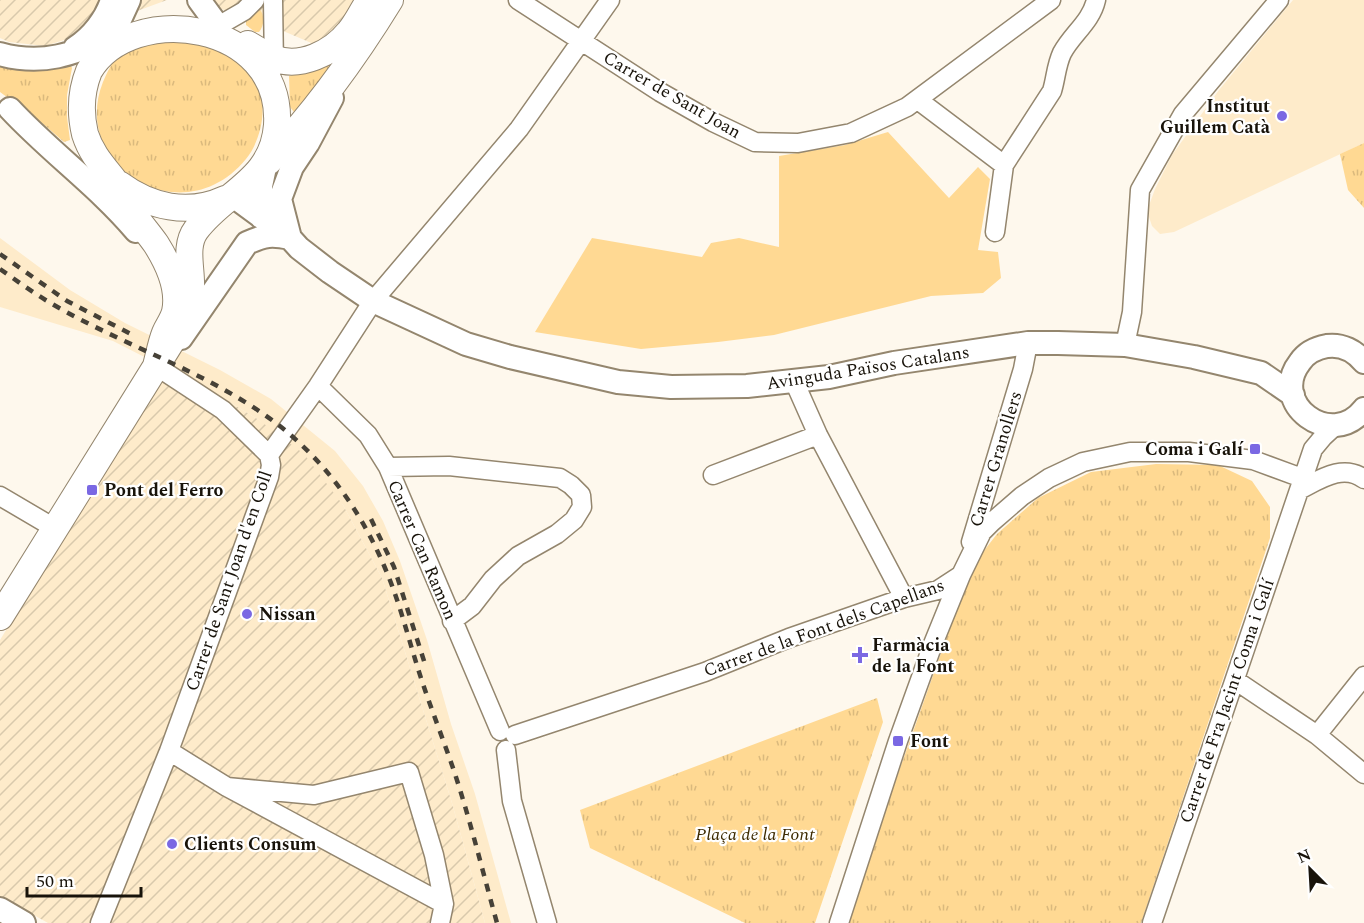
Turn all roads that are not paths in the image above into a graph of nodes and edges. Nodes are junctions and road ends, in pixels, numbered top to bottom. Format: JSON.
{"nodes":[{"id":1,"x":112,"y":0,"type":"edge"},
{"id":2,"x":129,"y":0,"type":"edge"},
{"id":3,"x":199,"y":0,"type":"edge"},
{"id":4,"x":255,"y":0,"type":"edge"},
{"id":5,"x":273,"y":0,"type":"edge"},
{"id":6,"x":369,"y":0,"type":"edge"},
{"id":7,"x":390,"y":0,"type":"edge"},
{"id":8,"x":518,"y":0,"type":"edge"},
{"id":9,"x":610,"y":0,"type":"edge"},
{"id":10,"x":1051,"y":0,"type":"edge"},
{"id":11,"x":1096,"y":0,"type":"edge"},
{"id":12,"x":1279,"y":0,"type":"edge"},
{"id":13,"x":218,"y":26,"type":"junction"},
{"id":14,"x":112,"y":37,"type":"junction"},
{"id":15,"x":240,"y":40,"type":"junction"},
{"id":16,"x":581,"y":40,"type":"junction"},
{"id":17,"x":0,"y":54,"type":"edge"},
{"id":18,"x":274,"y":58,"type":"junction"},
{"id":19,"x":353,"y":58,"type":"junction"},
{"id":20,"x":42,"y":59,"type":"junction"},
{"id":21,"x":275,"y":98,"type":"junction"},
{"id":22,"x":918,"y":100,"type":"junction"},
{"id":23,"x":5,"y":106,"type":"edge"},
{"id":24,"x":1004,"y":165,"type":"junction"},
{"id":25,"x":263,"y":166,"type":"junction"},
{"id":26,"x":114,"y":180,"type":"junction"},
{"id":27,"x":233,"y":196,"type":"junction"},
{"id":28,"x":261,"y":217,"type":"junction"},
{"id":29,"x":995,"y":232,"type":"dead end"},
{"id":30,"x":290,"y":238,"type":"junction"},
{"id":31,"x":373,"y":301,"type":"junction"},
{"id":32,"x":164,"y":334,"type":"junction"},
{"id":33,"x":1028,"y":343,"type":"junction"},
{"id":34,"x":1125,"y":345,"type":"junction"},
{"id":35,"x":1364,"y":362,"type":"edge"},
{"id":36,"x":1298,"y":365,"type":"junction"},
{"id":37,"x":156,"y":366,"type":"junction"},
{"id":38,"x":1261,"y":373,"type":"junction"},
{"id":39,"x":794,"y":381,"type":"junction"},
{"id":40,"x":318,"y":386,"type":"junction"},
{"id":41,"x":1293,"y":395,"type":"junction"},
{"id":42,"x":1362,"y":414,"type":"edge"},
{"id":43,"x":1308,"y":418,"type":"junction"},
{"id":44,"x":1336,"y":425,"type":"junction"},
{"id":45,"x":818,"y":435,"type":"junction"},
{"id":46,"x":1313,"y":449,"type":"junction"},
{"id":47,"x":269,"y":455,"type":"junction"},
{"id":48,"x":387,"y":467,"type":"junction"},
{"id":49,"x":713,"y":475,"type":"dead end"},
{"id":50,"x":1364,"y":479,"type":"edge"},
{"id":51,"x":1301,"y":484,"type":"junction"},
{"id":52,"x":0,"y":496,"type":"edge"},
{"id":53,"x":56,"y":529,"type":"junction"},
{"id":54,"x":961,"y":575,"type":"junction"},
{"id":55,"x":904,"y":598,"type":"junction"},
{"id":56,"x":0,"y":617,"type":"edge"},
{"id":57,"x":452,"y":621,"type":"junction"},
{"id":58,"x":1364,"y":675,"type":"edge"},
{"id":59,"x":1235,"y":680,"type":"junction"},
{"id":60,"x":1317,"y":735,"type":"junction"},
{"id":61,"x":507,"y":739,"type":"junction"},
{"id":62,"x":169,"y":751,"type":"junction"},
{"id":63,"x":1364,"y":774,"type":"edge"},
{"id":64,"x":227,"y":787,"type":"junction"},
{"id":65,"x":444,"y":904,"type":"junction"},
{"id":66,"x":0,"y":909,"type":"edge"},
{"id":67,"x":24,"y":923,"type":"edge"},
{"id":68,"x":100,"y":923,"type":"edge"},
{"id":69,"x":440,"y":923,"type":"edge"},
{"id":70,"x":547,"y":923,"type":"edge"},
{"id":71,"x":839,"y":923,"type":"edge"},
{"id":72,"x":1152,"y":923,"type":"edge"}],
"edges":[{"from":1,"to":20,"type":"street"},
{"from":2,"to":14,"type":"street"},
{"from":3,"to":13,"type":"street"},
{"from":4,"to":13,"type":"street"},
{"from":5,"to":18,"type":"street"},
{"from":6,"to":18,"type":"main road"},
{"from":7,"to":19,"type":"main road"},
{"from":8,"to":16,"type":"street","name":"Carrer de Sant Joan"},
{"from":9,"to":16,"type":"street","name":"Carrer de Sant Joan d'en Coll"},
{"from":10,"to":22,"type":"street","name":"Carrer de Sant Joan"},
{"from":11,"to":24,"type":"street"},
{"from":12,"to":34,"type":"street"},
{"from":13,"to":14,"type":"main road"},
{"from":13,"to":15,"type":"main road"},
{"from":14,"to":20,"type":"street"},
{"from":14,"to":26,"type":"main road"},
{"from":15,"to":18,"type":"main road"},
{"from":15,"to":21,"type":"main road"},
{"from":16,"to":22,"type":"street","name":"Carrer de Sant Joan"},
{"from":16,"to":31,"type":"street","name":"Carrer de Sant Joan d'en Coll"},
{"from":17,"to":20,"type":"street"},
{"from":18,"to":21,"type":"street"},
{"from":19,"to":25,"type":"main road"},
{"from":19,"to":30,"type":"street"},
{"from":21,"to":25,"type":"main road"},
{"from":22,"to":24,"type":"street"},
{"from":23,"to":26,"type":"street"},
{"from":23,"to":32,"type":"street"},
{"from":24,"to":29,"type":"street"},
{"from":25,"to":27,"type":"main road"},
{"from":25,"to":28,"type":"street"},
{"from":26,"to":27,"type":"main road"},
{"from":26,"to":32,"type":"main road"},
{"from":27,"to":28,"type":"street","name":"Avinguda Països Catalans"},
{"from":27,"to":37,"type":"main road"},
{"from":28,"to":30,"type":"street","name":"Avinguda Països Catalans"},
{"from":30,"to":31,"type":"street","name":"Avinguda Països Catalans"},
{"from":30,"to":37,"type":"street"},
{"from":31,"to":39,"type":"street","name":"Avinguda Països Catalans"},
{"from":31,"to":40,"type":"street","name":"Carrer de Sant Joan d'en Coll"},
{"from":32,"to":37,"type":"main road"},
{"from":33,"to":34,"type":"street","name":"Avinguda Països Catalans"},
{"from":33,"to":39,"type":"street","name":"Avinguda Països Catalans"},
{"from":33,"to":54,"type":"street","name":"Carrer Granollers"},
{"from":34,"to":38,"type":"street","name":"Avinguda Països Catalans"},
{"from":35,"to":36,"type":"street","name":"Avinguda Països Catalans"},
{"from":36,"to":38,"type":"street","name":"Avinguda Països Catalans"},
{"from":36,"to":41,"type":"street"},
{"from":37,"to":47,"type":"street"},
{"from":37,"to":53,"type":"main road"},
{"from":38,"to":41,"type":"street","name":"Avinguda Països Catalans"},
{"from":39,"to":45,"type":"street"},
{"from":40,"to":47,"type":"street","name":"Carrer de Sant Joan d'en Coll"},
{"from":40,"to":48,"type":"street","name":"Carrer Can Ramon"},
{"from":41,"to":43,"type":"street","name":"Avinguda Països Catalans"},
{"from":42,"to":44,"type":"street"},
{"from":43,"to":44,"type":"street"},
{"from":43,"to":46,"type":"street"},
{"from":44,"to":46,"type":"street"},
{"from":45,"to":49,"type":"street"},
{"from":45,"to":55,"type":"street"},
{"from":46,"to":51,"type":"street","name":"Carrer de Fra Jacint Coma i Galí"},
{"from":47,"to":62,"type":"street","name":"Carrer de Sant Joan d'en Coll"},
{"from":48,"to":57,"type":"street","name":"Carrer Can Ramon"},
{"from":48,"to":57,"type":"street"},
{"from":50,"to":51,"type":"street"},
{"from":51,"to":54,"type":"street","name":"Carrer de la Font dels Capellans"},
{"from":51,"to":59,"type":"street","name":"Carrer de Fra Jacint Coma i Galí"},
{"from":52,"to":53,"type":"street"},
{"from":53,"to":56,"type":"main road"},
{"from":54,"to":55,"type":"street","name":"Carrer de la Font dels Capellans"},
{"from":54,"to":71,"type":"street"},
{"from":55,"to":61,"type":"street","name":"Carrer de la Font dels Capellans"},
{"from":57,"to":61,"type":"street","name":"Carrer Can Ramon"},
{"from":58,"to":60,"type":"street"},
{"from":59,"to":60,"type":"street"},
{"from":59,"to":72,"type":"street","name":"Carrer de Fra Jacint Coma i Galí"},
{"from":60,"to":63,"type":"street"},
{"from":61,"to":70,"type":"street","name":"Carrer Can Ramon"},
{"from":62,"to":64,"type":"street"},
{"from":62,"to":68,"type":"street","name":"Carrer de Sant Joan d'en Coll"},
{"from":64,"to":65,"type":"street"},
{"from":64,"to":65,"type":"street"},
{"from":65,"to":69,"type":"street"},
{"from":66,"to":67,"type":"street"}]}
